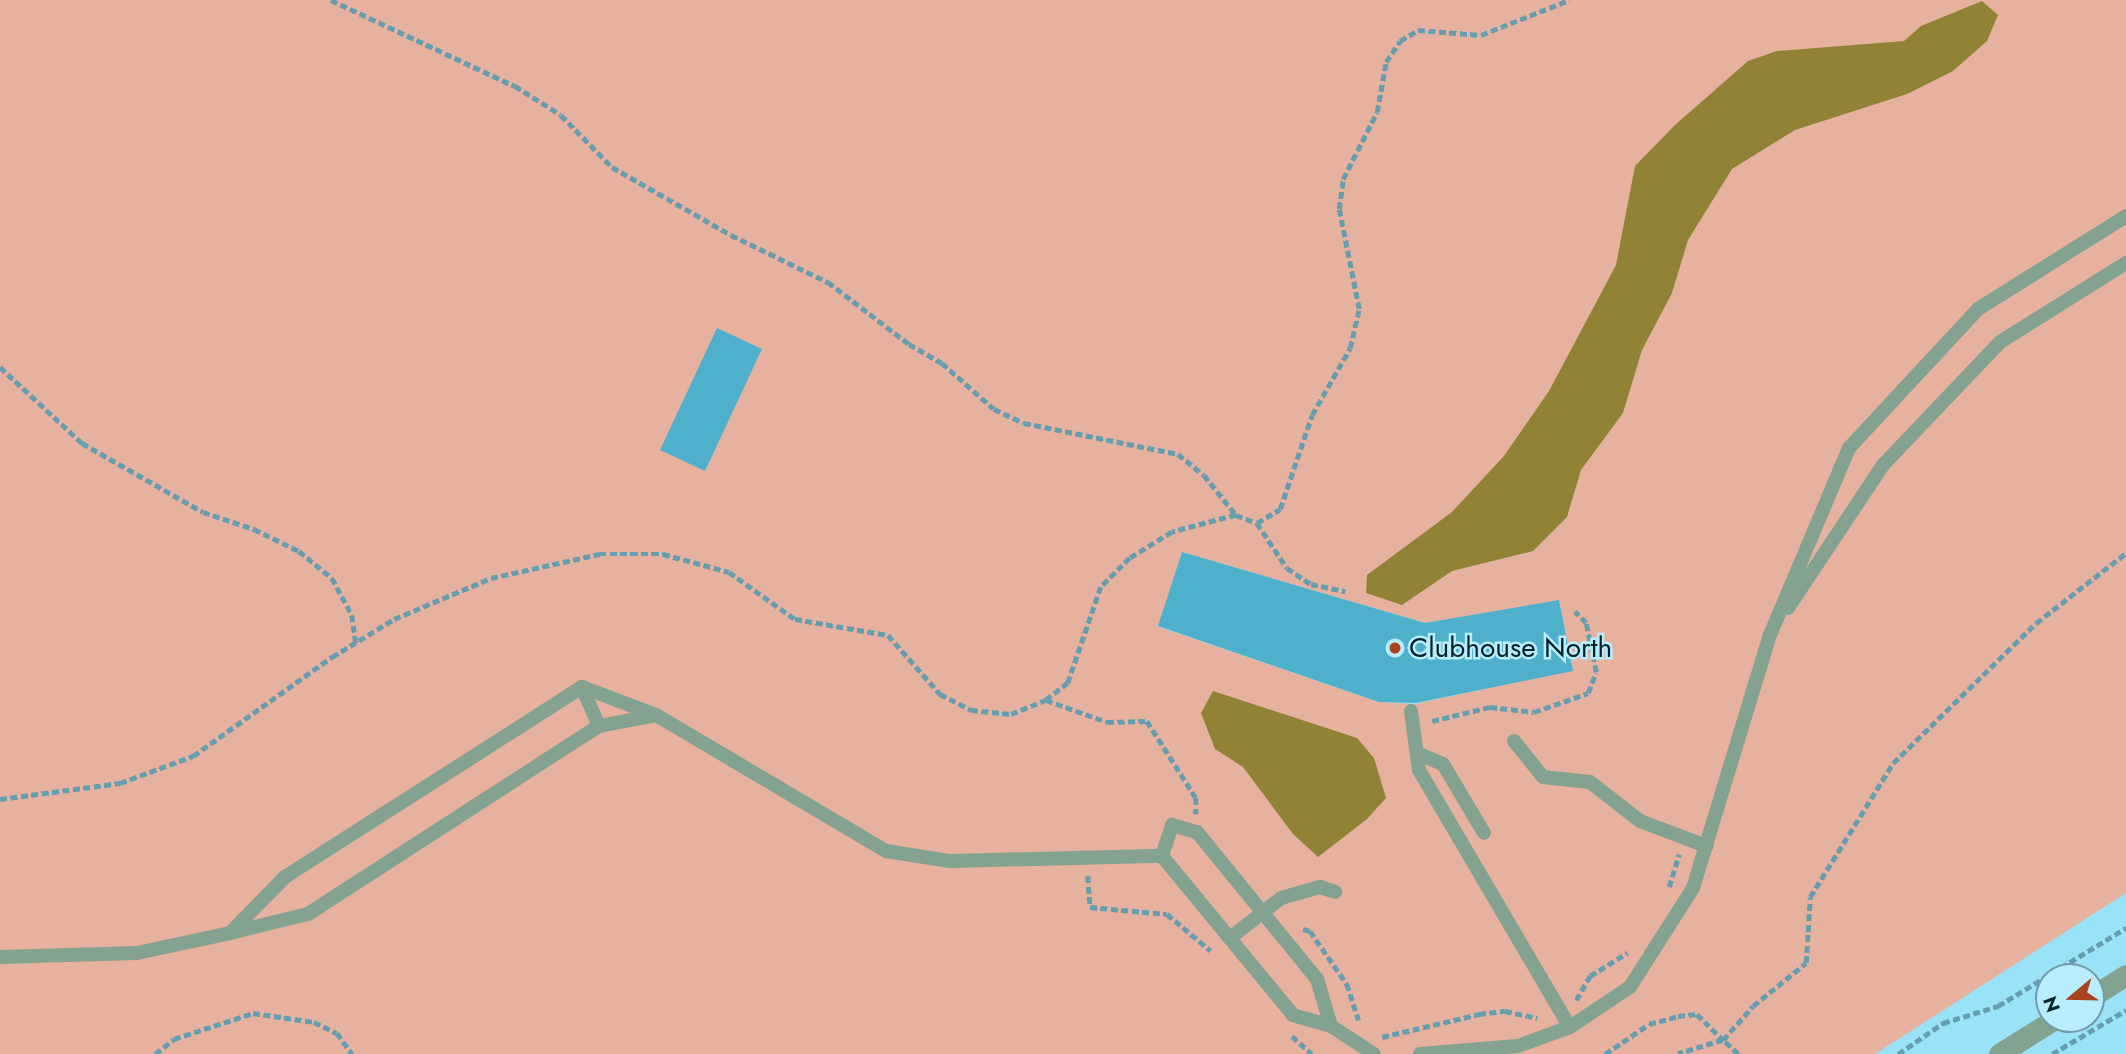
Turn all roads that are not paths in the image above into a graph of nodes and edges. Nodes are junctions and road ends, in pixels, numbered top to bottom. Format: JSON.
{"nodes":[{"id":1,"x":2126,"y":216,"type":"edge"},
{"id":2,"x":2126,"y":263,"type":"edge"},
{"id":3,"x":1770,"y":635,"type":"junction"},
{"id":4,"x":582,"y":687,"type":"junction"},
{"id":5,"x":1411,"y":711,"type":"road end"},
{"id":6,"x":656,"y":715,"type":"junction"},
{"id":7,"x":599,"y":726,"type":"junction"},
{"id":8,"x":1514,"y":741,"type":"dead end"},
{"id":9,"x":1417,"y":753,"type":"junction"},
{"id":10,"x":1484,"y":834,"type":"dead end"},
{"id":11,"x":1706,"y":846,"type":"junction"},
{"id":12,"x":1162,"y":856,"type":"junction"},
{"id":13,"x":1335,"y":892,"type":"dead end"},
{"id":14,"x":1262,"y":911,"type":"junction"},
{"id":15,"x":230,"y":933,"type":"junction"},
{"id":16,"x":1230,"y":938,"type":"junction"},
{"id":17,"x":0,"y":957,"type":"edge"},
{"id":18,"x":2126,"y":975,"type":"edge"},
{"id":19,"x":2105,"y":988,"type":"edge"},
{"id":20,"x":1331,"y":1026,"type":"junction"},
{"id":21,"x":1570,"y":1027,"type":"junction"},
{"id":22,"x":2035,"y":1032,"type":"edge"},
{"id":23,"x":1374,"y":1054,"type":"edge"},
{"id":24,"x":1420,"y":1054,"type":"edge"},
{"id":25,"x":1999,"y":1054,"type":"edge"}],
"edges":[{"from":1,"to":3,"type":"lane"},
{"from":2,"to":3,"type":"lane"},
{"from":3,"to":11,"type":"lane"},
{"from":4,"to":6,"type":"lane"},
{"from":4,"to":7,"type":"lane"},
{"from":4,"to":15,"type":"lane"},
{"from":5,"to":9,"type":"lane"},
{"from":6,"to":7,"type":"lane"},
{"from":6,"to":12,"type":"lane"},
{"from":7,"to":15,"type":"lane"},
{"from":8,"to":11,"type":"lane"},
{"from":9,"to":10,"type":"lane"},
{"from":9,"to":21,"type":"lane"},
{"from":11,"to":21,"type":"lane"},
{"from":12,"to":14,"type":"lane"},
{"from":12,"to":16,"type":"lane"},
{"from":13,"to":14,"type":"lane"},
{"from":14,"to":16,"type":"lane"},
{"from":14,"to":20,"type":"lane"},
{"from":15,"to":17,"type":"lane"},
{"from":16,"to":20,"type":"lane"},
{"from":18,"to":19,"type":"street"},
{"from":20,"to":23,"type":"lane"},
{"from":21,"to":24,"type":"lane"},
{"from":22,"to":25,"type":"street"}]}
